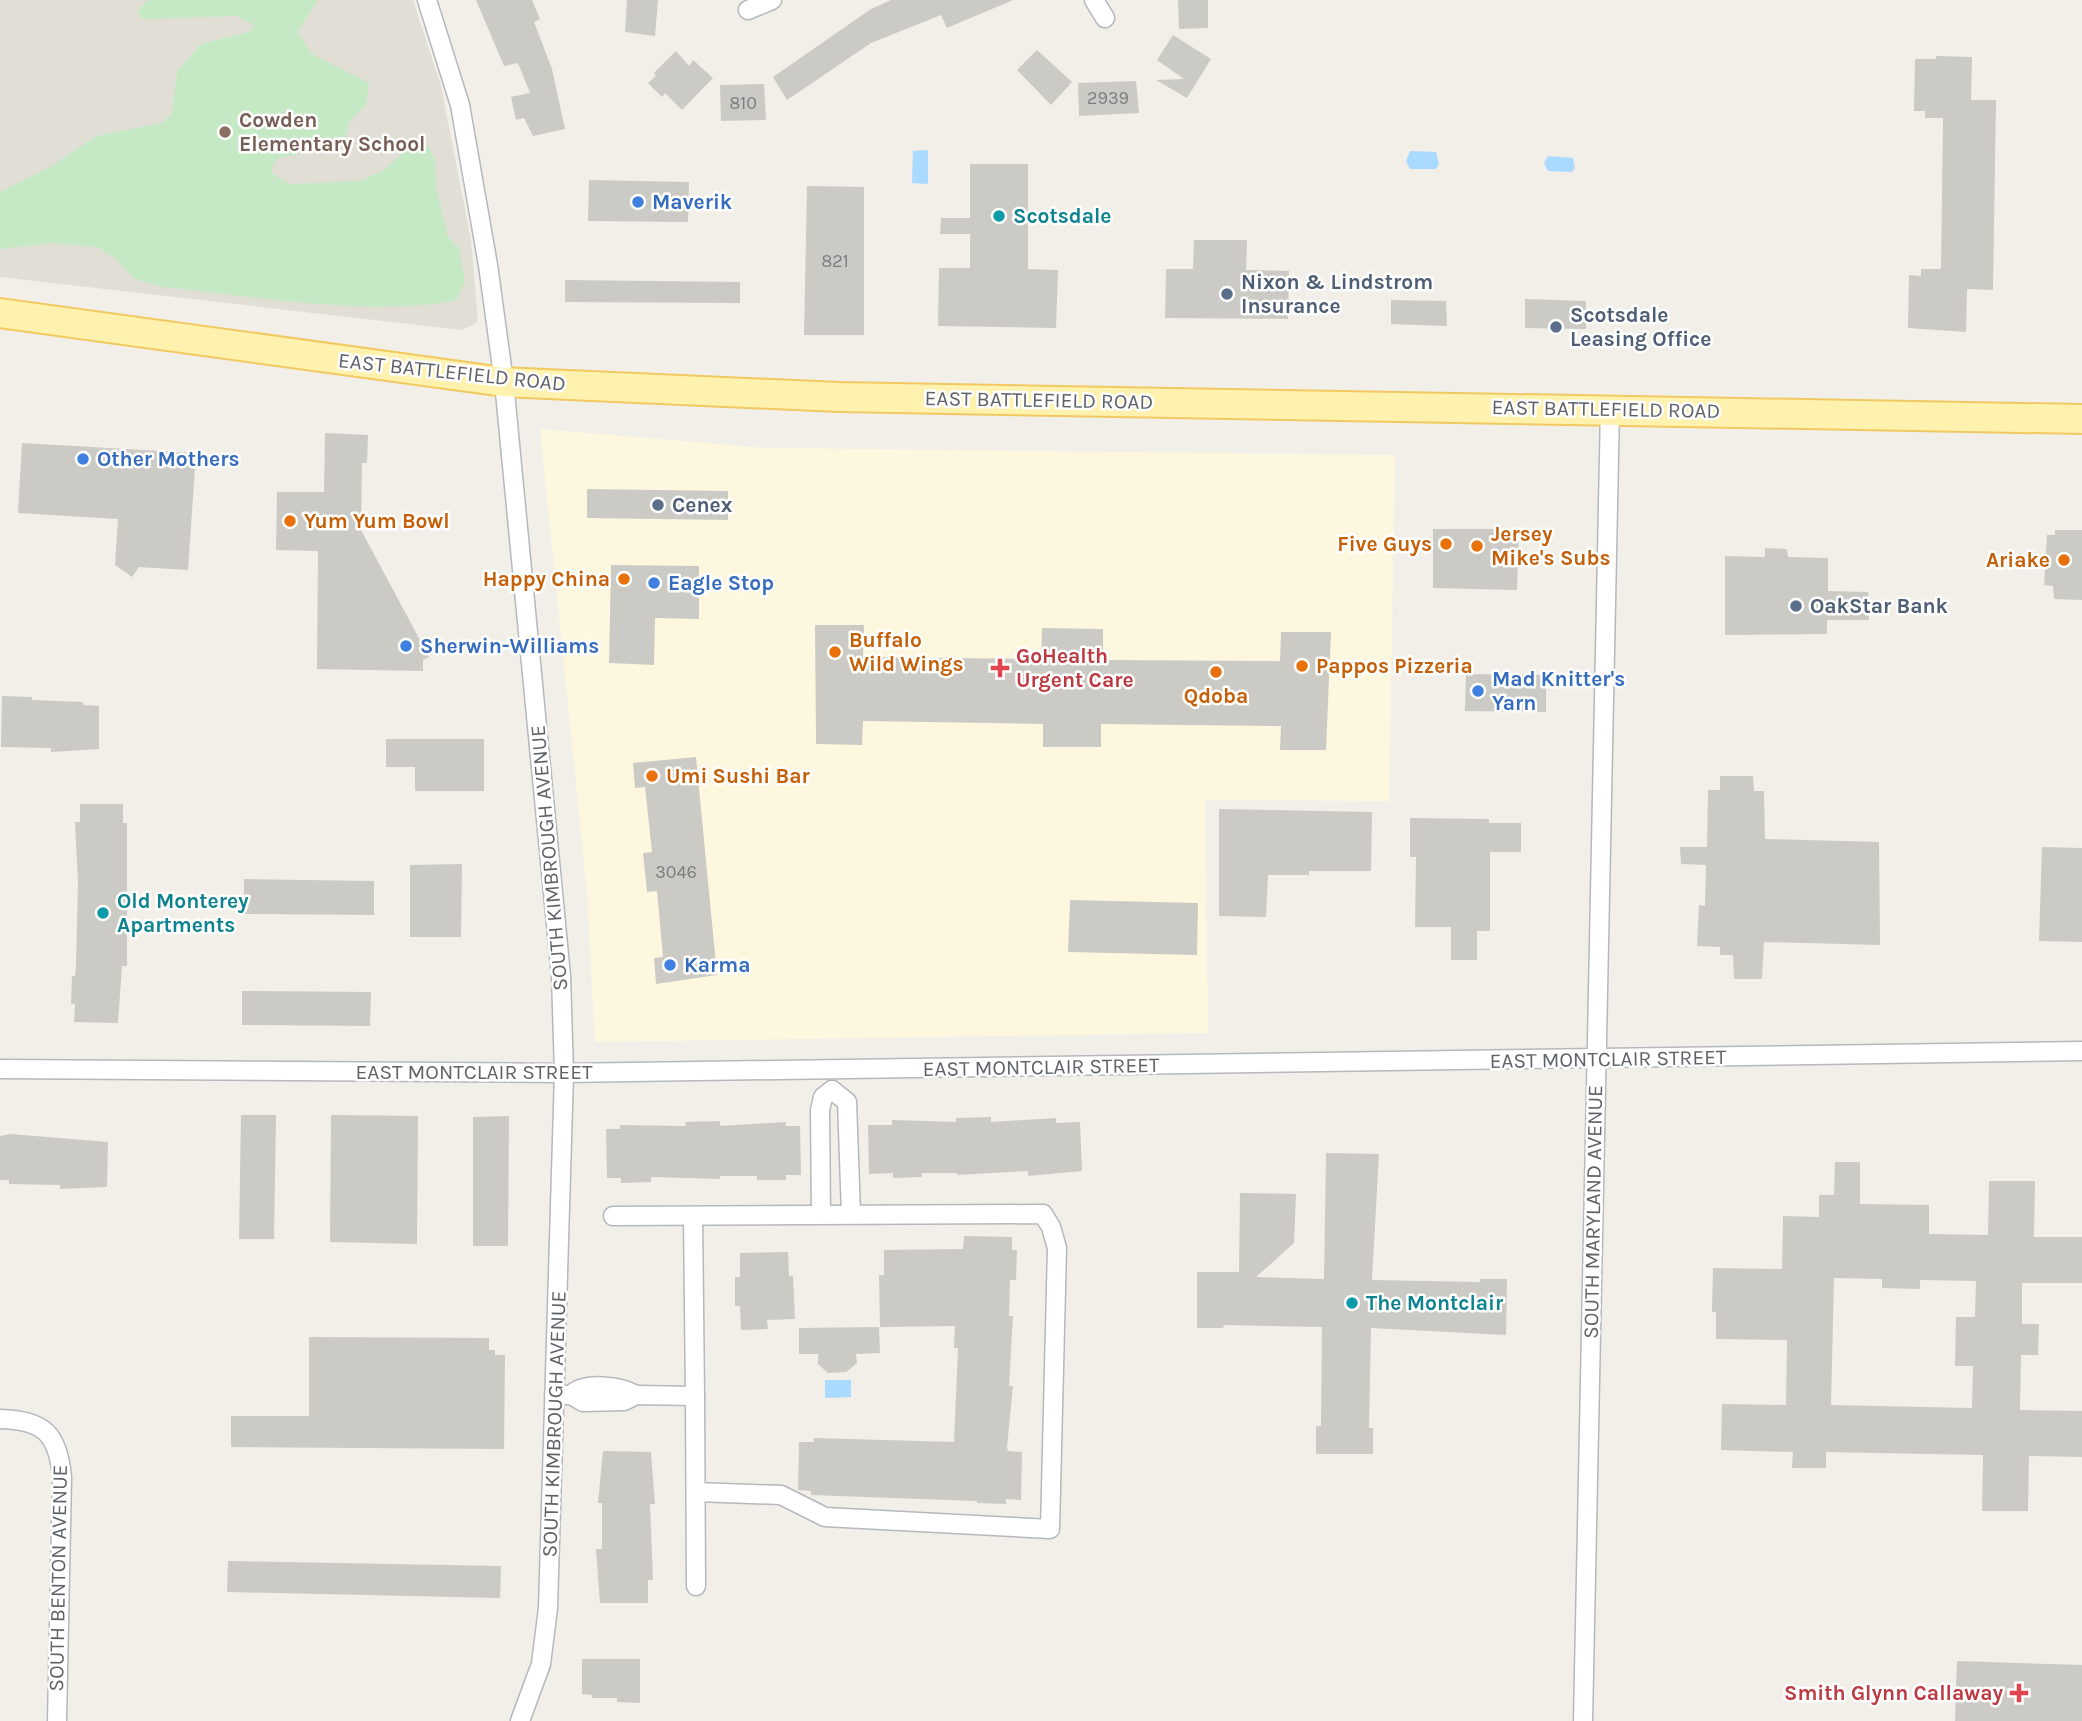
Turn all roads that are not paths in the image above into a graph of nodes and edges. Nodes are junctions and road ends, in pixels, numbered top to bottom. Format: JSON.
{"nodes":[{"id":1,"x":427,"y":0,"type":"edge"},
{"id":2,"x":772,"y":0,"type":"edge"},
{"id":3,"x":1094,"y":0,"type":"edge"},
{"id":4,"x":748,"y":10,"type":"dead end"},
{"id":5,"x":1105,"y":18,"type":"dead end"},
{"id":6,"x":0,"y":313,"type":"edge"},
{"id":7,"x":504,"y":382,"type":"junction"},
{"id":8,"x":1610,"y":408,"type":"junction"},
{"id":9,"x":2082,"y":419,"type":"edge"},
{"id":10,"x":2082,"y":1051,"type":"edge"},
{"id":11,"x":1596,"y":1060,"type":"junction"},
{"id":12,"x":0,"y":1069,"type":"edge"},
{"id":13,"x":830,"y":1070,"type":"junction"},
{"id":14,"x":564,"y":1073,"type":"junction"},
{"id":15,"x":832,"y":1090,"type":"junction"},
{"id":16,"x":821,"y":1214,"type":"junction"},
{"id":17,"x":851,"y":1214,"type":"junction"},
{"id":18,"x":613,"y":1216,"type":"dead end"},
{"id":19,"x":693,"y":1216,"type":"junction"},
{"id":20,"x":563,"y":1395,"type":"junction"},
{"id":21,"x":695,"y":1396,"type":"junction"},
{"id":22,"x":0,"y":1419,"type":"edge"},
{"id":23,"x":696,"y":1492,"type":"junction"},
{"id":24,"x":696,"y":1586,"type":"dead end"},
{"id":25,"x":522,"y":1720,"type":"edge"},
{"id":26,"x":57,"y":1721,"type":"edge"},
{"id":27,"x":1583,"y":1721,"type":"edge"}],
"edges":[{"from":1,"to":7,"type":"street","name":"SOUTH KIMBROUGH AVENUE"},
{"from":2,"to":4,"type":"street"},
{"from":3,"to":5,"type":"street"},
{"from":6,"to":7,"type":"main road","name":"EAST BATTLEFIELD ROAD"},
{"from":7,"to":8,"type":"main road","name":"EAST BATTLEFIELD ROAD"},
{"from":7,"to":14,"type":"street","name":"SOUTH KIMBROUGH AVENUE"},
{"from":8,"to":9,"type":"main road","name":"EAST BATTLEFIELD ROAD"},
{"from":8,"to":11,"type":"street","name":"SOUTH MARYLAND AVENUE"},
{"from":10,"to":11,"type":"street","name":"EAST MONTCLAIR STREET"},
{"from":11,"to":13,"type":"street","name":"EAST MONTCLAIR STREET"},
{"from":11,"to":27,"type":"street","name":"SOUTH MARYLAND AVENUE"},
{"from":12,"to":14,"type":"street","name":"EAST MONTCLAIR STREET"},
{"from":13,"to":14,"type":"street","name":"EAST MONTCLAIR STREET"},
{"from":13,"to":15,"type":"street"},
{"from":14,"to":20,"type":"street","name":"SOUTH KIMBROUGH AVENUE"},
{"from":15,"to":16,"type":"street"},
{"from":15,"to":17,"type":"street"},
{"from":16,"to":17,"type":"street"},
{"from":16,"to":19,"type":"street"},
{"from":17,"to":23,"type":"street"},
{"from":18,"to":19,"type":"street"},
{"from":19,"to":21,"type":"street"},
{"from":20,"to":21,"type":"street"},
{"from":20,"to":25,"type":"street","name":"SOUTH KIMBROUGH AVENUE"},
{"from":21,"to":23,"type":"street"},
{"from":22,"to":26,"type":"street","name":"SOUTH BENTON AVENUE"},
{"from":23,"to":24,"type":"street"}]}
